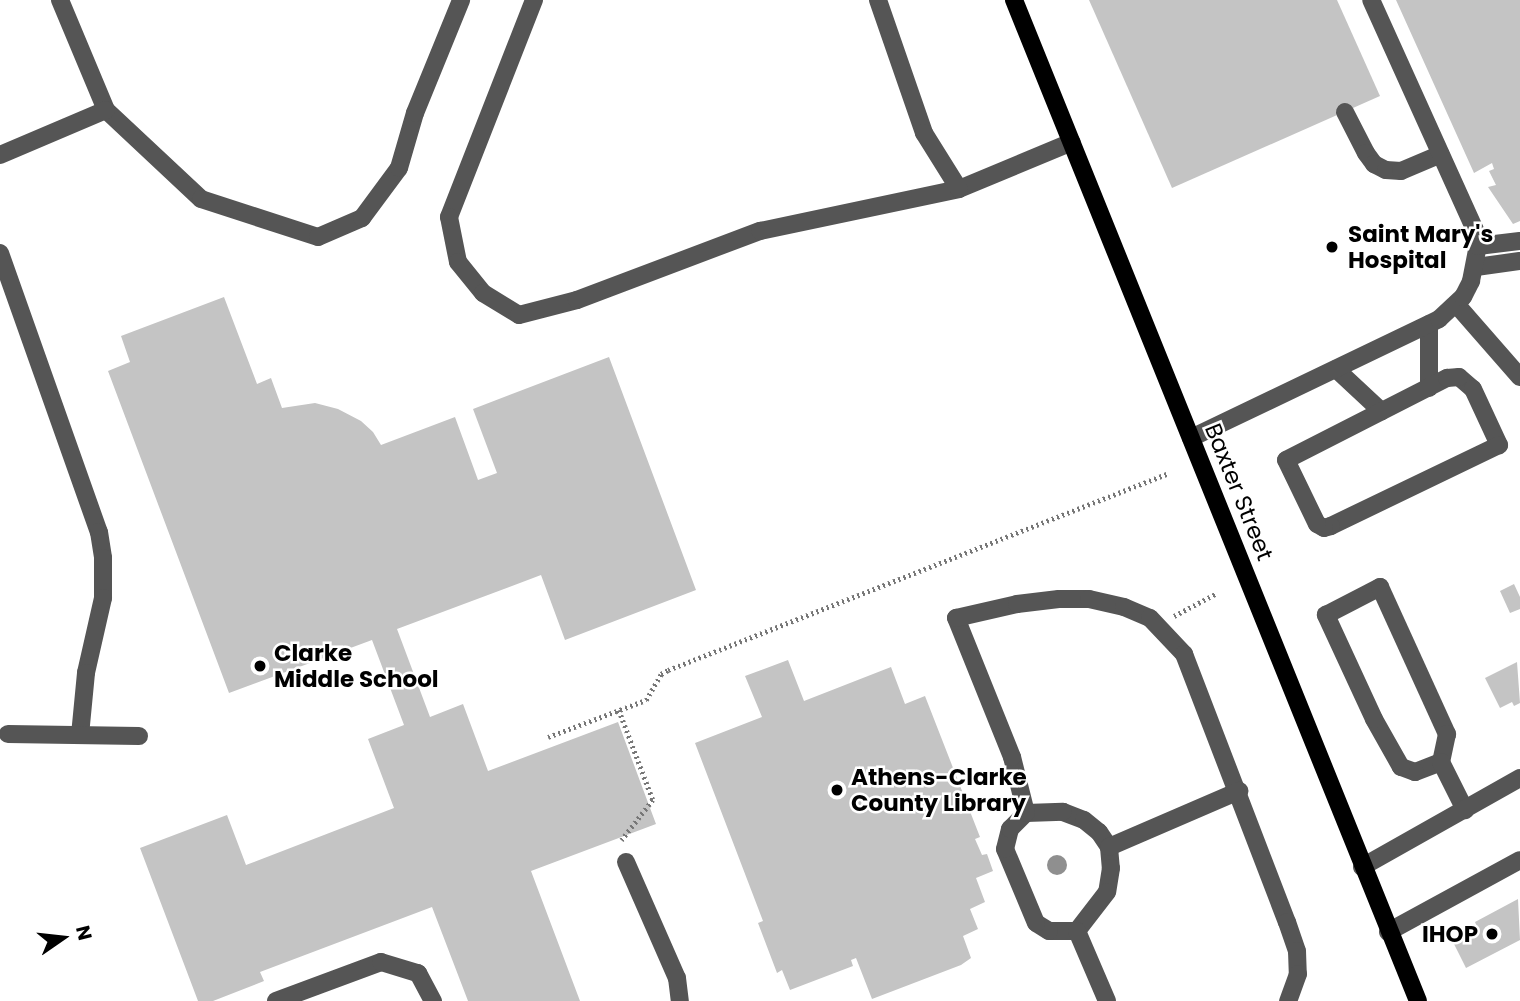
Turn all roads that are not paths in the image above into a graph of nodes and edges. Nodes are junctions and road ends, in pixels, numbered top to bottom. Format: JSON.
{"nodes":[{"id":1,"x":60,"y":0,"type":"edge"},
{"id":2,"x":461,"y":0,"type":"edge"},
{"id":3,"x":534,"y":0,"type":"edge"},
{"id":4,"x":877,"y":0,"type":"edge"},
{"id":5,"x":1014,"y":0,"type":"edge"},
{"id":6,"x":1371,"y":0,"type":"edge"},
{"id":7,"x":106,"y":110,"type":"junction"},
{"id":8,"x":1345,"y":112,"type":"dead end"},
{"id":9,"x":1072,"y":142,"type":"junction"},
{"id":10,"x":1441,"y":154,"type":"junction"},
{"id":11,"x":0,"y":155,"type":"edge"},
{"id":12,"x":959,"y":189,"type":"junction"},
{"id":13,"x":1520,"y":242,"type":"edge"},
{"id":14,"x":1478,"y":246,"type":"junction"},
{"id":15,"x":0,"y":253,"type":"edge"},
{"id":16,"x":1520,"y":261,"type":"edge"},
{"id":17,"x":1476,"y":267,"type":"junction"},
{"id":18,"x":1457,"y":304,"type":"junction"},
{"id":19,"x":1429,"y":324,"type":"junction"},
{"id":20,"x":1336,"y":369,"type":"junction"},
{"id":21,"x":1520,"y":377,"type":"edge"},
{"id":22,"x":1429,"y":388,"type":"junction"},
{"id":23,"x":1381,"y":411,"type":"junction"},
{"id":24,"x":1191,"y":438,"type":"junction"},
{"id":25,"x":8,"y":734,"type":"dead end"},
{"id":26,"x":80,"y":735,"type":"junction"},
{"id":27,"x":139,"y":736,"type":"dead end"},
{"id":28,"x":1441,"y":762,"type":"junction"},
{"id":29,"x":1520,"y":778,"type":"edge"},
{"id":30,"x":1239,"y":791,"type":"junction"},
{"id":31,"x":1465,"y":810,"type":"junction"},
{"id":32,"x":1026,"y":813,"type":"junction"},
{"id":33,"x":1109,"y":847,"type":"junction"},
{"id":34,"x":1520,"y":860,"type":"edge"},
{"id":35,"x":626,"y":862,"type":"road end"},
{"id":36,"x":1362,"y":867,"type":"junction"},
{"id":37,"x":1077,"y":931,"type":"junction"},
{"id":38,"x":1388,"y":932,"type":"junction"},
{"id":39,"x":276,"y":1001,"type":"edge"},
{"id":40,"x":433,"y":1001,"type":"edge"},
{"id":41,"x":680,"y":1001,"type":"edge"},
{"id":42,"x":1107,"y":1001,"type":"edge"},
{"id":43,"x":1288,"y":1001,"type":"edge"},
{"id":44,"x":1418,"y":1001,"type":"edge"}],
"edges":[{"from":1,"to":7,"type":"street"},
{"from":2,"to":7,"type":"street"},
{"from":3,"to":12,"type":"street"},
{"from":4,"to":12,"type":"street"},
{"from":5,"to":9,"type":"main road","name":"Baxter Street"},
{"from":6,"to":10,"type":"street"},
{"from":7,"to":11,"type":"street"},
{"from":8,"to":10,"type":"street"},
{"from":9,"to":12,"type":"street"},
{"from":9,"to":24,"type":"main road","name":"Baxter Street"},
{"from":10,"to":14,"type":"street"},
{"from":13,"to":14,"type":"street"},
{"from":14,"to":17,"type":"street"},
{"from":15,"to":26,"type":"street"},
{"from":16,"to":17,"type":"street"},
{"from":17,"to":18,"type":"street"},
{"from":18,"to":19,"type":"street"},
{"from":18,"to":21,"type":"street"},
{"from":19,"to":20,"type":"street"},
{"from":19,"to":22,"type":"street"},
{"from":20,"to":23,"type":"street"},
{"from":20,"to":24,"type":"street"},
{"from":22,"to":23,"type":"street"},
{"from":22,"to":23,"type":"street"},
{"from":24,"to":36,"type":"main road","name":"Baxter Street"},
{"from":25,"to":26,"type":"street"},
{"from":26,"to":27,"type":"street"},
{"from":28,"to":28,"type":"street"},
{"from":28,"to":31,"type":"street"},
{"from":29,"to":31,"type":"street"},
{"from":30,"to":32,"type":"street"},
{"from":30,"to":33,"type":"street"},
{"from":30,"to":43,"type":"street"},
{"from":31,"to":36,"type":"street"},
{"from":32,"to":33,"type":"street"},
{"from":32,"to":37,"type":"street"},
{"from":33,"to":37,"type":"street"},
{"from":34,"to":38,"type":"street"},
{"from":35,"to":41,"type":"street"},
{"from":36,"to":38,"type":"main road","name":"Baxter Street"},
{"from":37,"to":42,"type":"street"},
{"from":38,"to":44,"type":"main road","name":"Baxter Street"},
{"from":39,"to":40,"type":"street"}]}
